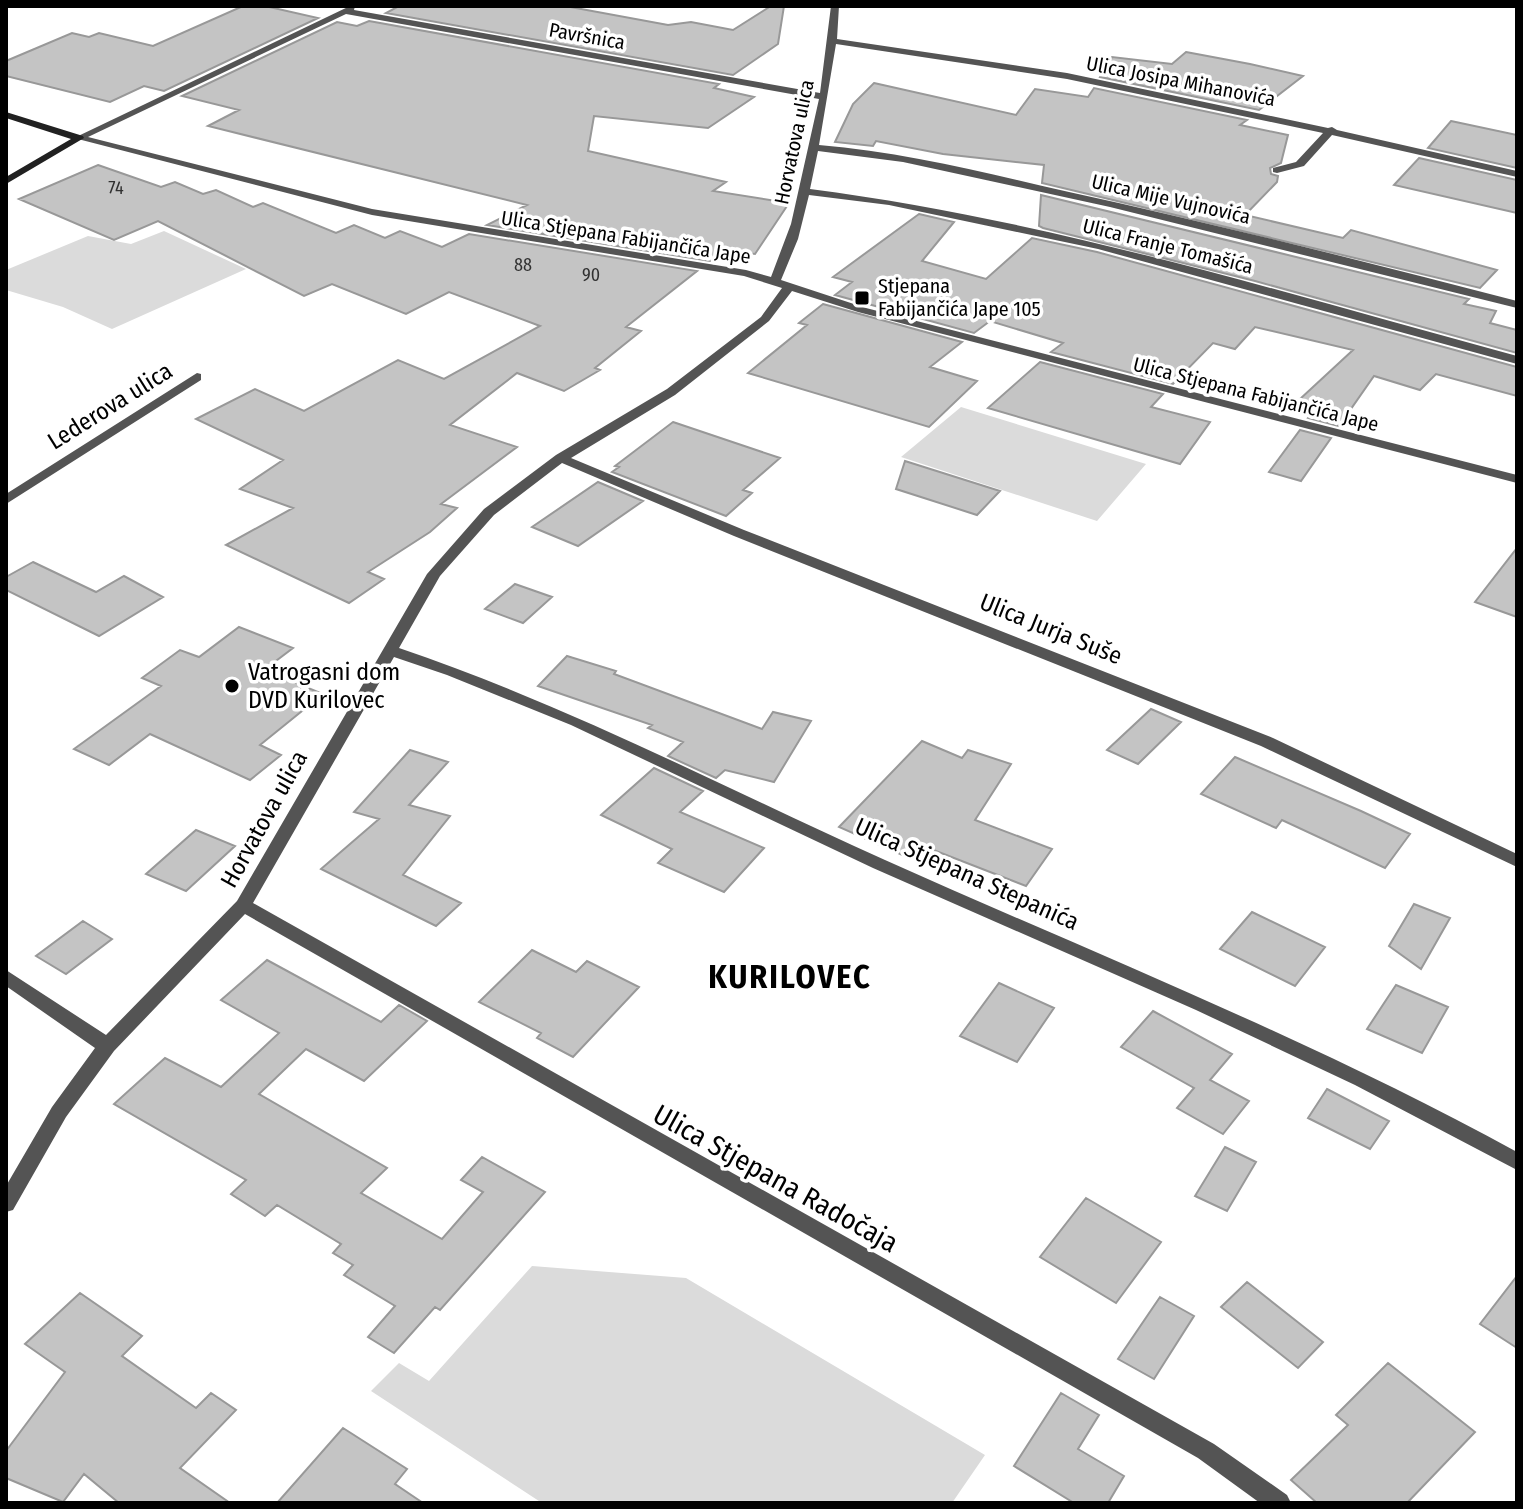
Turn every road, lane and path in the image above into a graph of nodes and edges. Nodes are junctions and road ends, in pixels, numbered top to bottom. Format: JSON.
{"nodes":[{"id":1,"x":356,"y":6,"type":"edge"},
{"id":2,"x":835,"y":6,"type":"edge"},
{"id":3,"x":344,"y":11,"type":"junction"},
{"id":4,"x":834,"y":41,"type":"junction"},
{"id":5,"x":824,"y":97,"type":"junction"},
{"id":6,"x":6,"y":115,"type":"edge"},
{"id":7,"x":1332,"y":130,"type":"junction"},
{"id":8,"x":79,"y":138,"type":"junction"},
{"id":9,"x":813,"y":148,"type":"junction"},
{"id":10,"x":1277,"y":170,"type":"dead end"},
{"id":11,"x":1517,"y":174,"type":"edge"},
{"id":12,"x":6,"y":181,"type":"edge"},
{"id":13,"x":804,"y":191,"type":"junction"},
{"id":14,"x":782,"y":284,"type":"junction"},
{"id":15,"x":1517,"y":305,"type":"edge"},
{"id":16,"x":1517,"y":360,"type":"edge"},
{"id":17,"x":197,"y":377,"type":"dead end"},
{"id":18,"x":561,"y":458,"type":"junction"},
{"id":19,"x":1517,"y":479,"type":"edge"},
{"id":20,"x":6,"y":500,"type":"edge"},
{"id":21,"x":389,"y":650,"type":"junction"},
{"id":22,"x":1517,"y":861,"type":"edge"},
{"id":23,"x":243,"y":905,"type":"junction"},
{"id":24,"x":6,"y":977,"type":"edge"},
{"id":25,"x":107,"y":1046,"type":"junction"},
{"id":26,"x":1517,"y":1162,"type":"edge"},
{"id":27,"x":6,"y":1204,"type":"edge"},
{"id":28,"x":1279,"y":1503,"type":"edge"}],
"edges":[{"from":1,"to":3,"type":"street"},
{"from":2,"to":4,"type":"street","name":"Horvatova ulica"},
{"from":3,"to":5,"type":"street","name":"Pavršnica"},
{"from":3,"to":8,"type":"street"},
{"from":4,"to":5,"type":"street","name":"Horvatova ulica"},
{"from":4,"to":7,"type":"street","name":"Ulica Josipa Mihanovića"},
{"from":5,"to":9,"type":"street","name":"Horvatova ulica"},
{"from":6,"to":8,"type":"main road","name":"Ulica Stjepana Fabijančića Jape"},
{"from":7,"to":10,"type":"street"},
{"from":7,"to":11,"type":"street","name":"Ulica Josipa Mihanovića"},
{"from":8,"to":12,"type":"main road"},
{"from":8,"to":14,"type":"street","name":"Ulica Stjepana Fabijančića Jape"},
{"from":9,"to":13,"type":"street","name":"Horvatova ulica"},
{"from":9,"to":15,"type":"street","name":"Ulica Mije Vujnovića"},
{"from":13,"to":14,"type":"street","name":"Horvatova ulica"},
{"from":13,"to":16,"type":"street","name":"Ulica Franje Tomašića"},
{"from":14,"to":18,"type":"street","name":"Horvatova ulica"},
{"from":14,"to":19,"type":"street","name":"Ulica Stjepana Fabijančića Jape"},
{"from":17,"to":20,"type":"street","name":"Lederova ulica"},
{"from":18,"to":21,"type":"street","name":"Horvatova ulica"},
{"from":18,"to":22,"type":"street","name":"Ulica Jurja Suše"},
{"from":21,"to":23,"type":"street","name":"Horvatova ulica"},
{"from":21,"to":26,"type":"street","name":"Ulica Stjepana Stepanića"},
{"from":23,"to":25,"type":"street","name":"Horvatova ulica"},
{"from":23,"to":28,"type":"street","name":"Ulica Stjepana Radočaja"},
{"from":24,"to":25,"type":"street"},
{"from":25,"to":27,"type":"street","name":"Horvatova ulica"}]}
